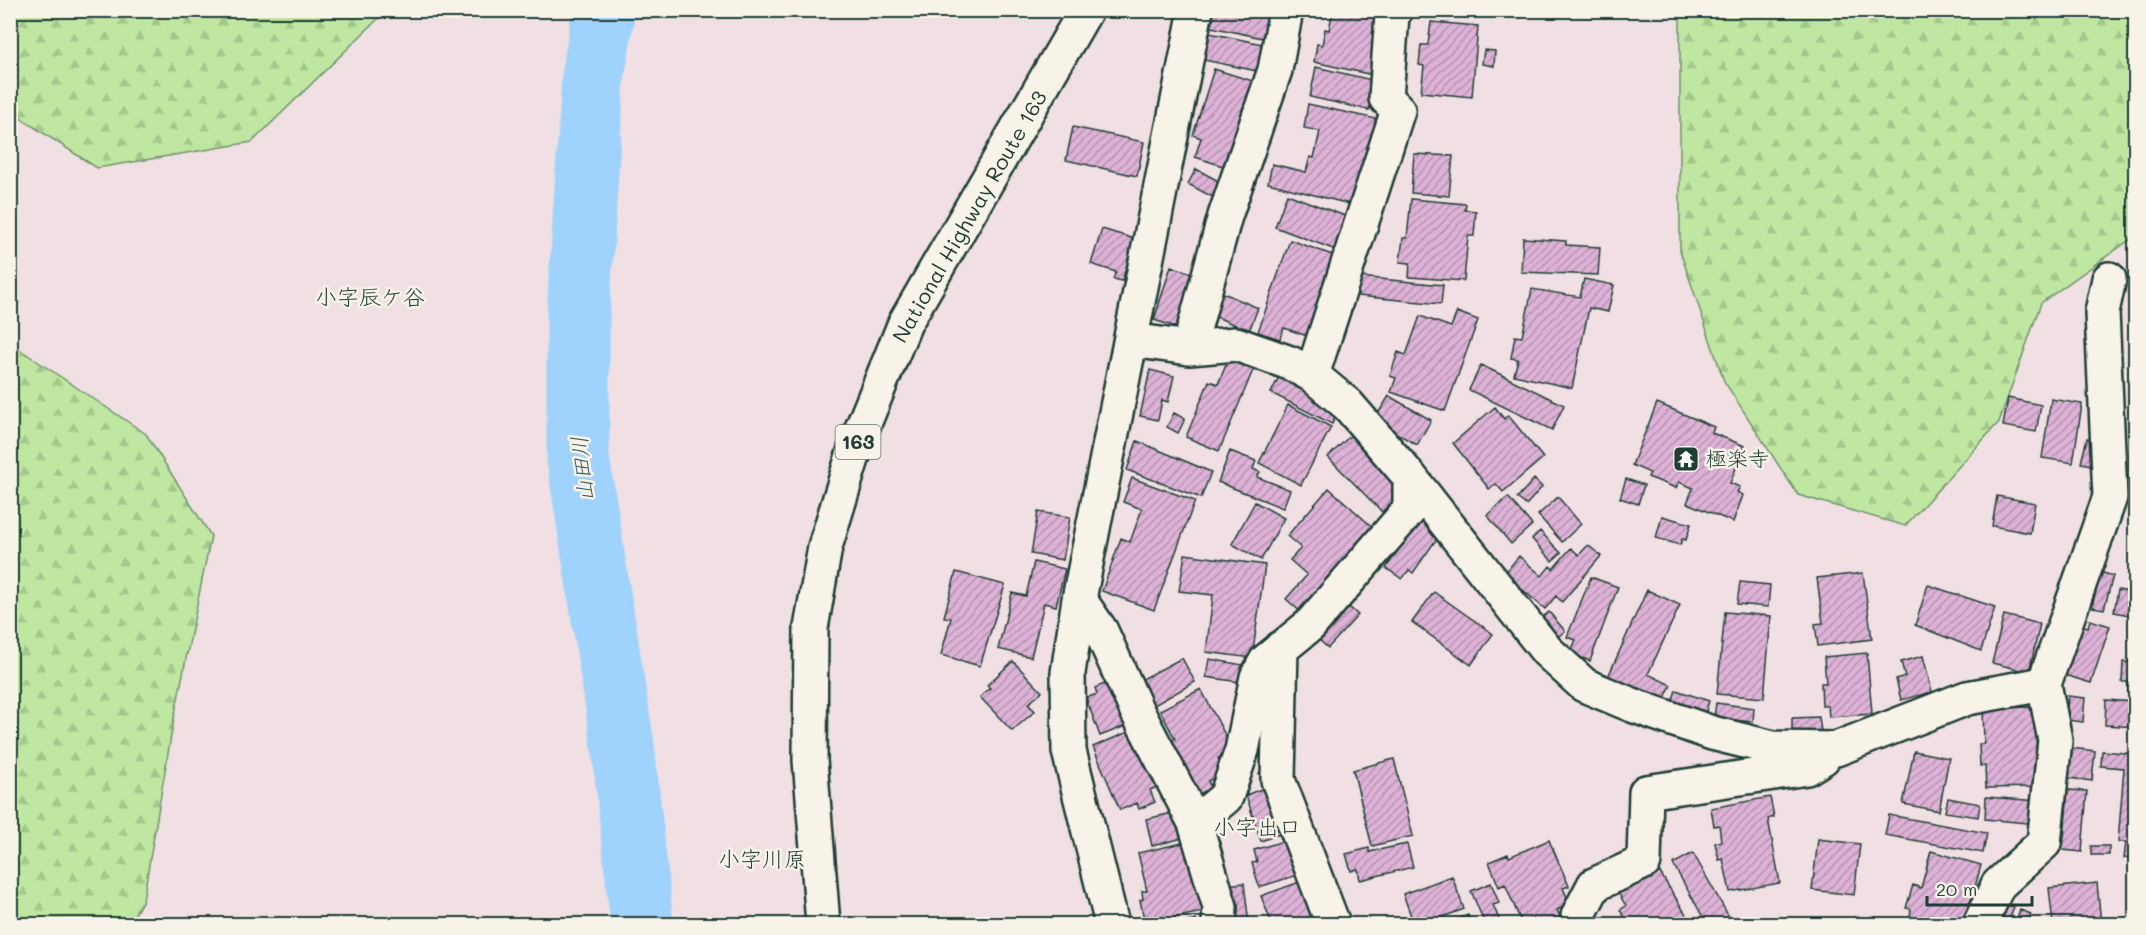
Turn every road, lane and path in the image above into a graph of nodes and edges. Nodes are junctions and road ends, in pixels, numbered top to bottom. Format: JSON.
{"nodes":[{"id":1,"x":1086,"y":10,"type":"edge"},
{"id":2,"x":1196,"y":10,"type":"edge"},
{"id":3,"x":1286,"y":10,"type":"edge"},
{"id":4,"x":1396,"y":10,"type":"edge"},
{"id":5,"x":2109,"y":279,"type":"dead end"},
{"id":6,"x":1131,"y":340,"type":"junction"},
{"id":7,"x":1189,"y":348,"type":"junction"},
{"id":8,"x":1312,"y":375,"type":"junction"},
{"id":9,"x":1410,"y":477,"type":"junction"},
{"id":10,"x":1079,"y":599,"type":"junction"},
{"id":11,"x":1281,"y":648,"type":"junction"},
{"id":12,"x":2044,"y":684,"type":"junction"},
{"id":13,"x":1836,"y":749,"type":"junction"},
{"id":14,"x":1195,"y":823,"type":"junction"},
{"id":15,"x":823,"y":924,"type":"edge"},
{"id":16,"x":1112,"y":924,"type":"edge"},
{"id":17,"x":1220,"y":924,"type":"edge"},
{"id":18,"x":1333,"y":924,"type":"edge"},
{"id":19,"x":1579,"y":924,"type":"edge"},
{"id":20,"x":1980,"y":924,"type":"edge"}],
"edges":[{"from":1,"to":15,"type":"main road","name":"National Highway Route 163","number":"163"},
{"from":2,"to":6,"type":"main road"},
{"from":3,"to":7,"type":"main road"},
{"from":4,"to":8,"type":"main road"},
{"from":5,"to":12,"type":"main road"},
{"from":6,"to":7,"type":"main road"},
{"from":6,"to":10,"type":"main road"},
{"from":7,"to":8,"type":"main road"},
{"from":8,"to":9,"type":"main road"},
{"from":9,"to":11,"type":"main road"},
{"from":9,"to":13,"type":"main road"},
{"from":10,"to":14,"type":"main road"},
{"from":10,"to":16,"type":"main road"},
{"from":11,"to":14,"type":"main road"},
{"from":11,"to":18,"type":"main road"},
{"from":12,"to":13,"type":"main road"},
{"from":12,"to":20,"type":"main road"},
{"from":13,"to":19,"type":"main road"},
{"from":14,"to":17,"type":"main road"}]}
